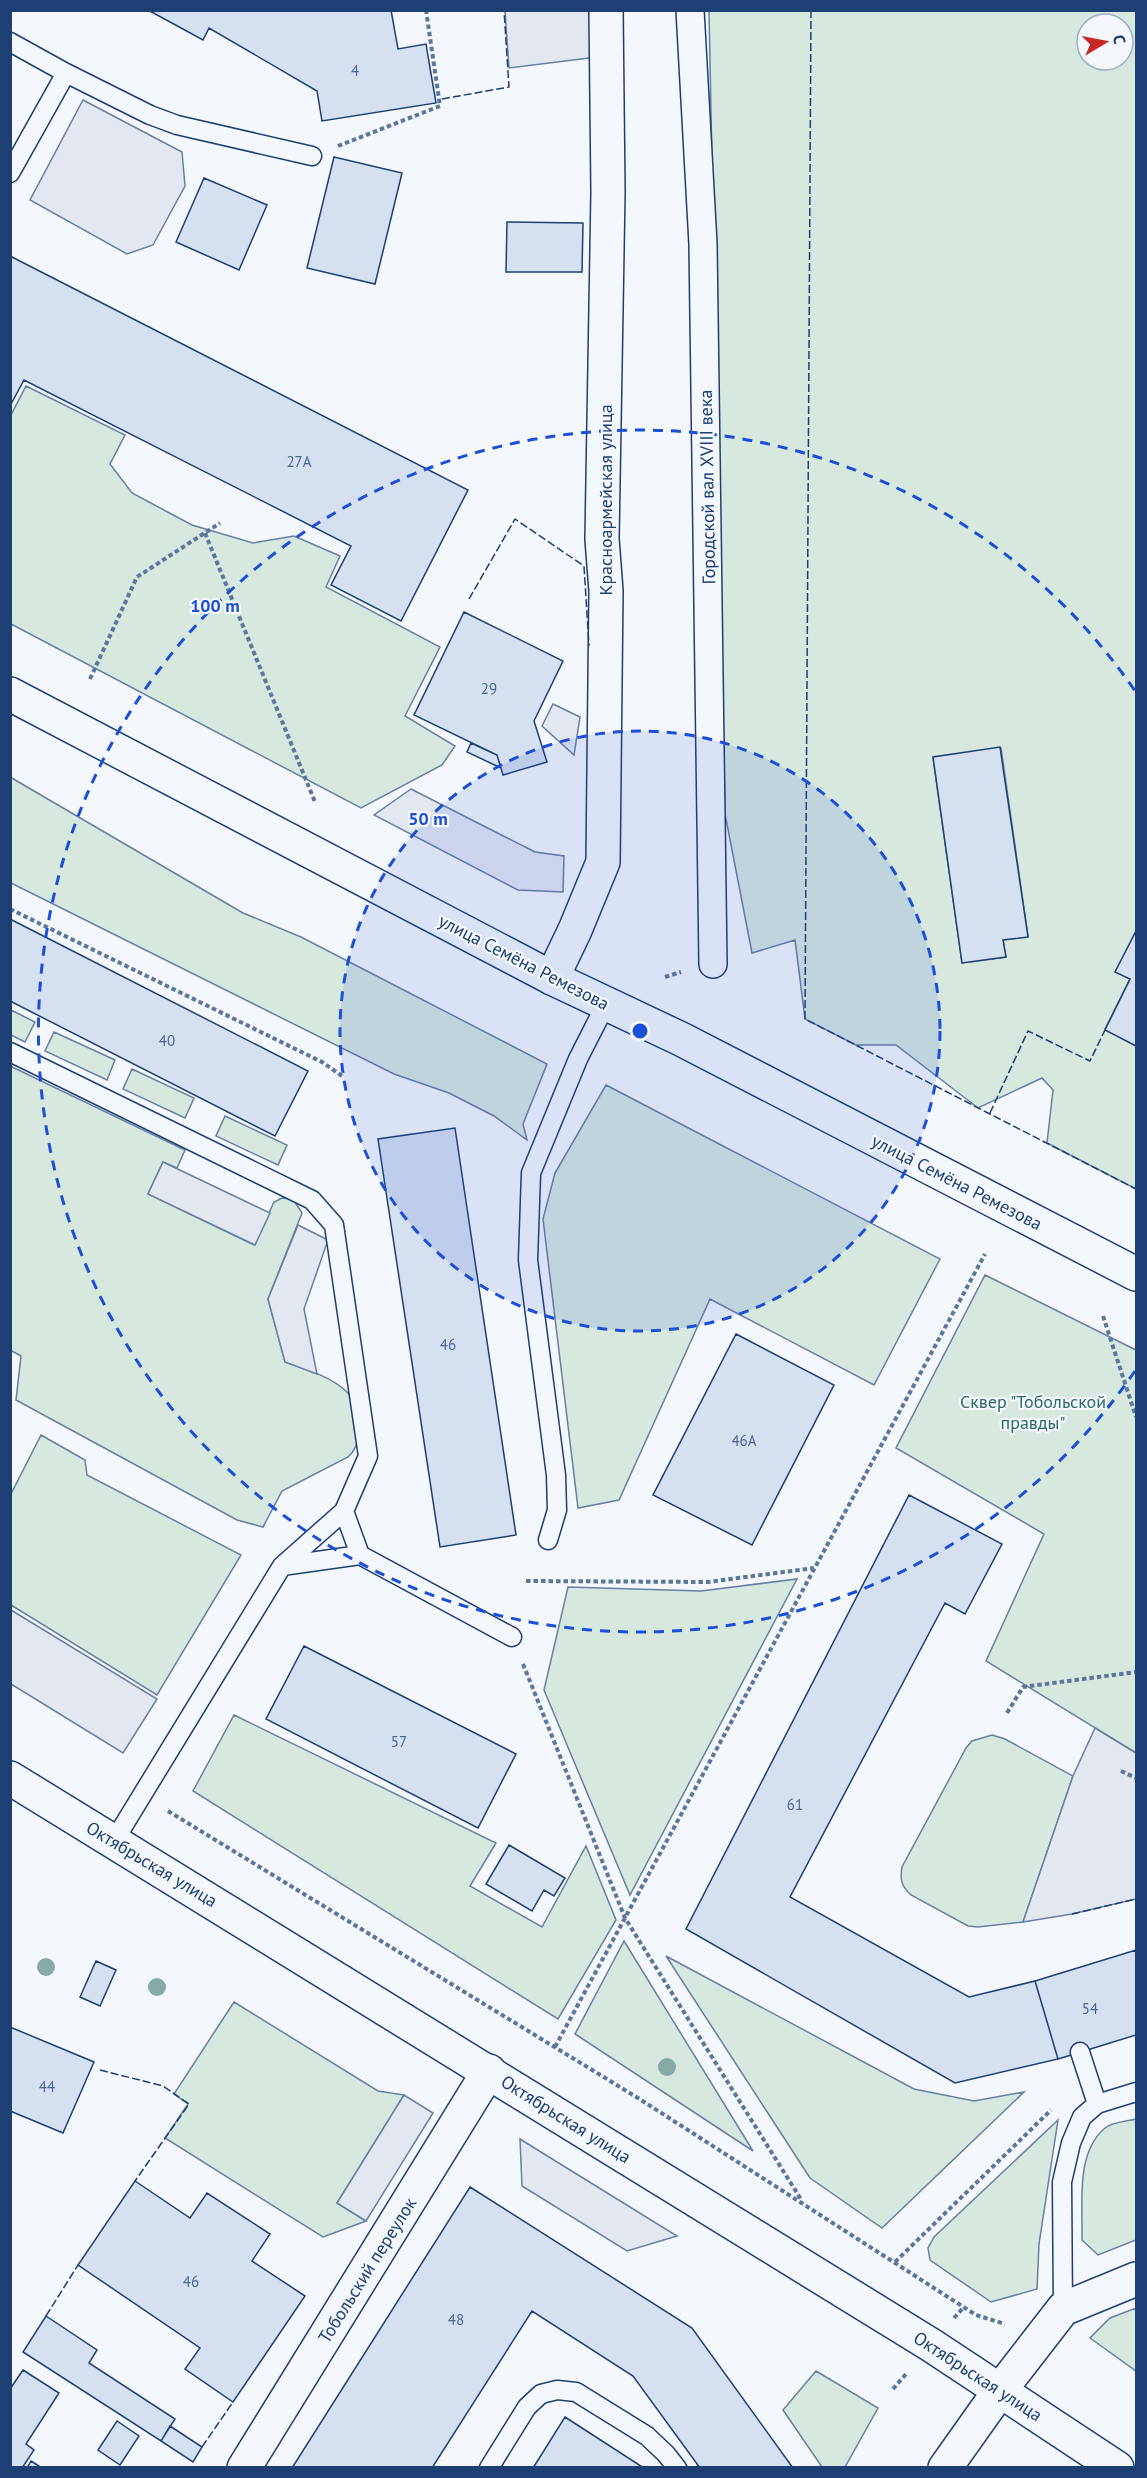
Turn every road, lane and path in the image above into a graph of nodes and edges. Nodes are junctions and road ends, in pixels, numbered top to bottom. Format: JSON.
{"nodes":[{"id":1,"x":426,"y":10,"type":"edge"},
{"id":2,"x":606,"y":10,"type":"edge"},
{"id":3,"x":690,"y":10,"type":"edge"},
{"id":4,"x":10,"y":42,"type":"edge"},
{"id":5,"x":66,"y":74,"type":"junction"},
{"id":6,"x":312,"y":156,"type":"joint"},
{"id":7,"x":10,"y":172,"type":"edge"},
{"id":8,"x":220,"y":523,"type":"dead end"},
{"id":9,"x":205,"y":533,"type":"junction"},
{"id":10,"x":90,"y":679,"type":"dead end"},
{"id":11,"x":10,"y":693,"type":"edge"},
{"id":12,"x":315,"y":802,"type":"dead end"},
{"id":13,"x":10,"y":909,"type":"edge"},
{"id":14,"x":713,"y":964,"type":"dead end"},
{"id":15,"x":552,"y":978,"type":"junction"},
{"id":16,"x":606,"y":1004,"type":"junction"},
{"id":17,"x":10,"y":1052,"type":"edge"},
{"id":18,"x":342,"y":1076,"type":"dead end"},
{"id":19,"x":985,"y":1254,"type":"dead end"},
{"id":20,"x":1137,"y":1274,"type":"edge"},
{"id":21,"x":1103,"y":1316,"type":"dead end"},
{"id":22,"x":1137,"y":1417,"type":"edge"},
{"id":23,"x":344,"y":1511,"type":"junction"},
{"id":24,"x":548,"y":1540,"type":"dead end"},
{"id":25,"x":360,"y":1555,"type":"junction"},
{"id":26,"x":282,"y":1566,"type":"junction"},
{"id":27,"x":814,"y":1568,"type":"junction"},
{"id":28,"x":526,"y":1581,"type":"dead end"},
{"id":29,"x":512,"y":1637,"type":"joint"},
{"id":30,"x":1137,"y":1672,"type":"edge"},
{"id":31,"x":1007,"y":1713,"type":"dead end"},
{"id":32,"x":1121,"y":1771,"type":"dead end"},
{"id":33,"x":10,"y":1778,"type":"edge"},
{"id":34,"x":1137,"y":1778,"type":"edge"},
{"id":35,"x":165,"y":1809,"type":"dead end"},
{"id":36,"x":114,"y":1841,"type":"junction"},
{"id":37,"x":625,"y":1918,"type":"junction"},
{"id":38,"x":555,"y":2047,"type":"junction"},
{"id":39,"x":1080,"y":2052,"type":"dead end"},
{"id":40,"x":489,"y":2071,"type":"junction"},
{"id":41,"x":1137,"y":2092,"type":"edge"},
{"id":42,"x":1097,"y":2104,"type":"junction"},
{"id":43,"x":1082,"y":2117,"type":"junction"},
{"id":44,"x":804,"y":2204,"type":"junction"},
{"id":45,"x":895,"y":2262,"type":"junction"},
{"id":46,"x":1137,"y":2279,"type":"edge"},
{"id":47,"x":964,"y":2307,"type":"junction"},
{"id":48,"x":1063,"y":2309,"type":"junction"},
{"id":49,"x":952,"y":2320,"type":"dead end"},
{"id":50,"x":1013,"y":2326,"type":"dead end"},
{"id":51,"x":906,"y":2374,"type":"dead end"},
{"id":52,"x":893,"y":2389,"type":"dead end"},
{"id":53,"x":1001,"y":2389,"type":"junction"},
{"id":54,"x":244,"y":2468,"type":"edge"},
{"id":55,"x":489,"y":2468,"type":"edge"},
{"id":56,"x":677,"y":2468,"type":"edge"},
{"id":57,"x":945,"y":2468,"type":"edge"},
{"id":58,"x":1117,"y":2468,"type":"edge"}],
"edges":[{"from":1,"to":6,"type":"path"},
{"from":2,"to":15,"type":"main road","name":"Красноармейская улица"},
{"from":3,"to":14,"type":"street","name":"Городской вал XVIII века"},
{"from":4,"to":5,"type":"lane"},
{"from":5,"to":6,"type":"lane"},
{"from":5,"to":7,"type":"lane"},
{"from":8,"to":9,"type":"path"},
{"from":9,"to":10,"type":"path"},
{"from":9,"to":12,"type":"path"},
{"from":11,"to":15,"type":"main road","name":"улица Семёна Ремезова"},
{"from":13,"to":18,"type":"path"},
{"from":15,"to":16,"type":"main road","name":"улица Семёна Ремезова"},
{"from":16,"to":20,"type":"main road","name":"улица Семёна Ремезова"},
{"from":16,"to":24,"type":"lane"},
{"from":17,"to":23,"type":"lane"},
{"from":19,"to":27,"type":"path"},
{"from":21,"to":22,"type":"path"},
{"from":23,"to":25,"type":"lane"},
{"from":23,"to":26,"type":"lane"},
{"from":25,"to":26,"type":"lane"},
{"from":25,"to":29,"type":"lane"},
{"from":26,"to":36,"type":"lane"},
{"from":27,"to":28,"type":"path"},
{"from":27,"to":37,"type":"path"},
{"from":29,"to":37,"type":"path"},
{"from":30,"to":31,"type":"path"},
{"from":32,"to":34,"type":"path"},
{"from":33,"to":36,"type":"main road","name":"Октябрьская улица"},
{"from":35,"to":38,"type":"path"},
{"from":36,"to":40,"type":"main road","name":"Октябрьская улица"},
{"from":37,"to":38,"type":"path"},
{"from":37,"to":44,"type":"path"},
{"from":38,"to":44,"type":"path"},
{"from":39,"to":42,"type":"lane"},
{"from":40,"to":53,"type":"main road","name":"Октябрьская улица"},
{"from":40,"to":54,"type":"main road","name":"Тобольский переулок"},
{"from":41,"to":42,"type":"lane"},
{"from":42,"to":43,"type":"lane"},
{"from":43,"to":45,"type":"path"},
{"from":43,"to":48,"type":"lane"},
{"from":44,"to":45,"type":"path"},
{"from":45,"to":47,"type":"path"},
{"from":46,"to":48,"type":"main road"},
{"from":47,"to":49,"type":"path"},
{"from":47,"to":50,"type":"path"},
{"from":48,"to":53,"type":"main road"},
{"from":51,"to":52,"type":"path"},
{"from":53,"to":57,"type":"main road"},
{"from":53,"to":58,"type":"main road","name":"Октябрьская улица"},
{"from":55,"to":56,"type":"lane"}]}
